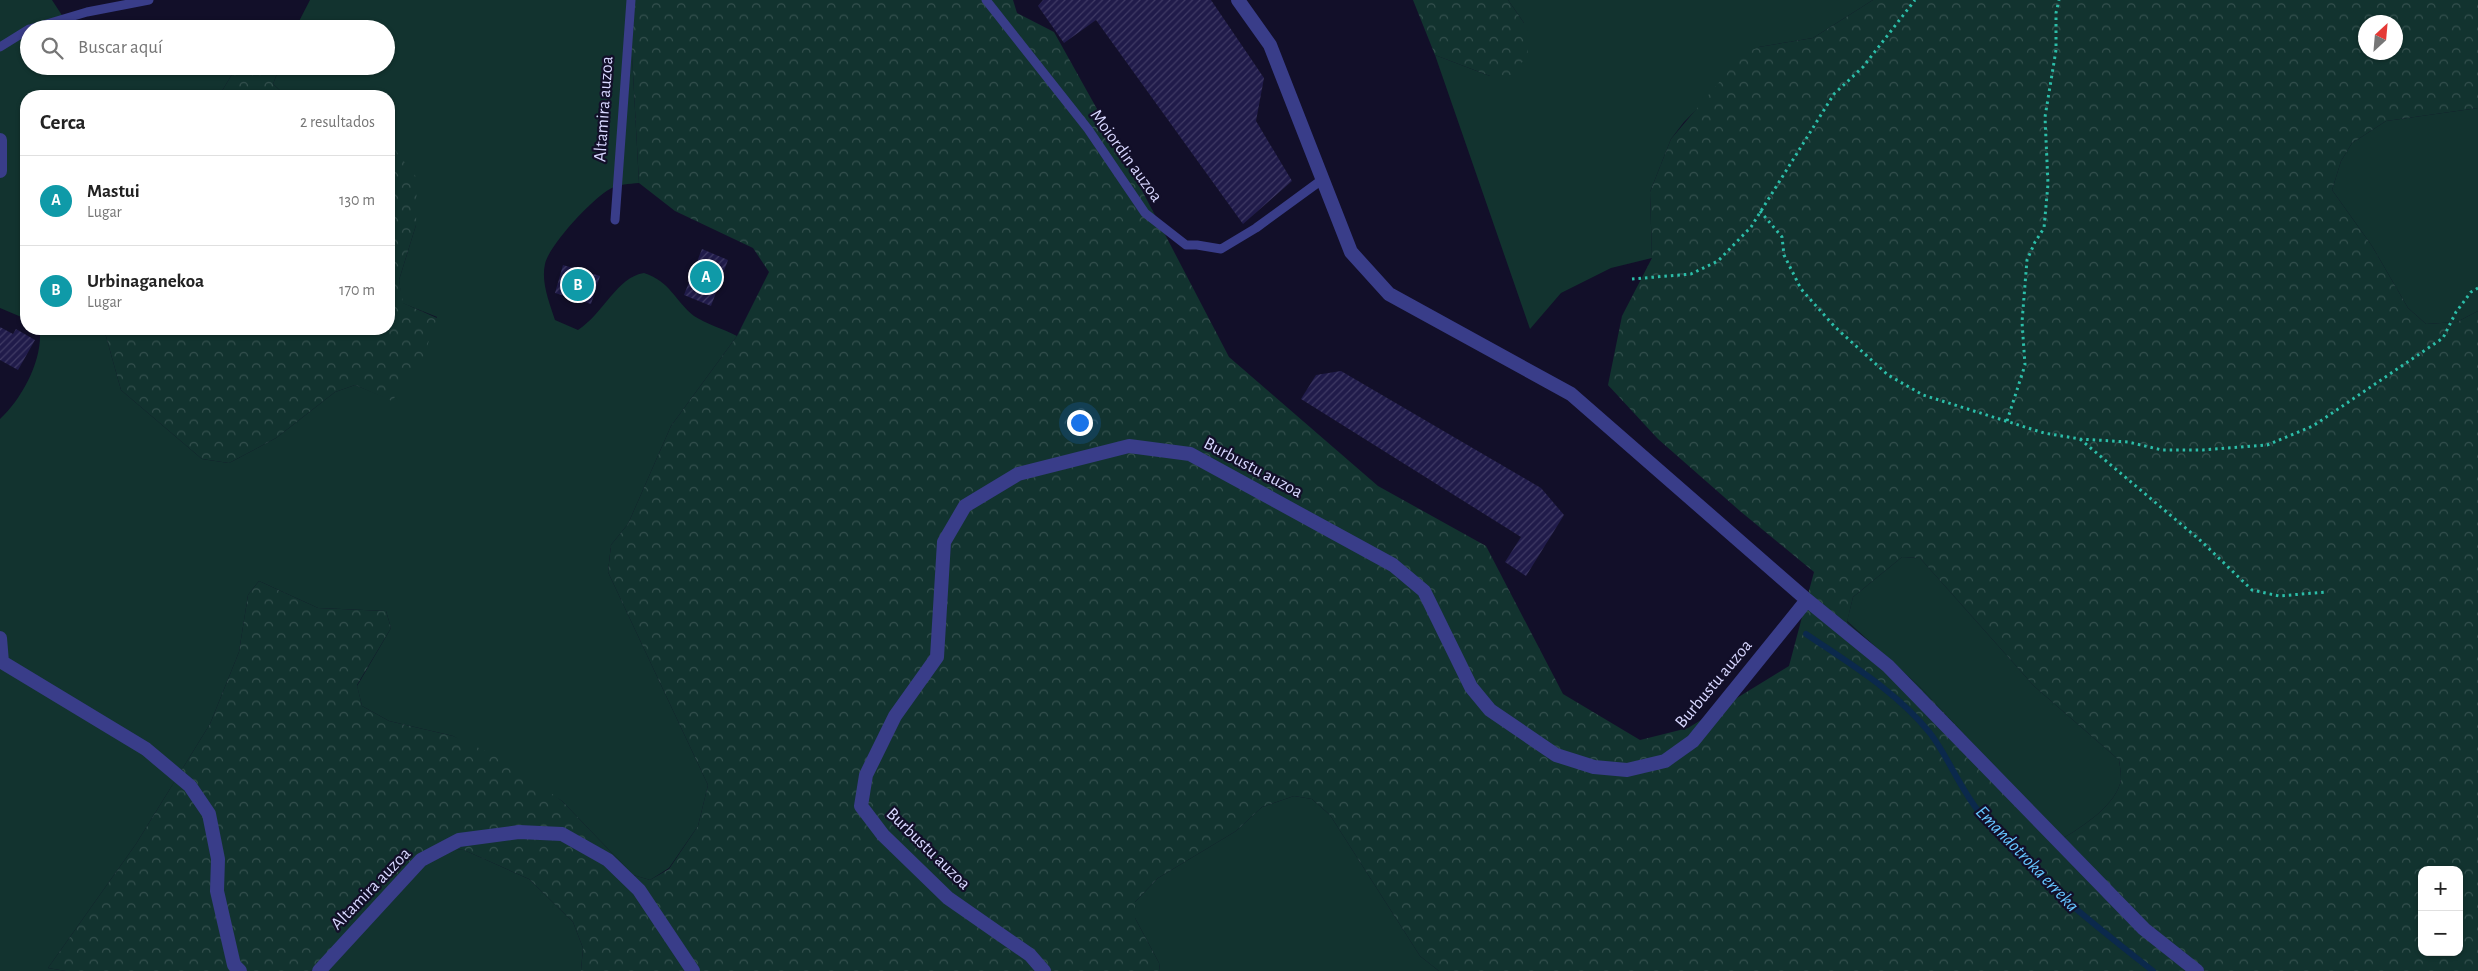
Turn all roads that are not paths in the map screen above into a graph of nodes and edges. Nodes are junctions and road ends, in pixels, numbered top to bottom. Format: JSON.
{"nodes":[{"id":1,"x":149,"y":0,"type":"edge"},
{"id":2,"x":631,"y":0,"type":"edge"},
{"id":3,"x":986,"y":0,"type":"edge"},
{"id":4,"x":1238,"y":0,"type":"edge"},
{"id":5,"x":60,"y":20,"type":"edge"},
{"id":6,"x":20,"y":35,"type":"edge"},
{"id":7,"x":0,"y":47,"type":"edge"},
{"id":8,"x":0,"y":140,"type":"edge"},
{"id":9,"x":0,"y":171,"type":"edge"},
{"id":10,"x":1323,"y":179,"type":"junction"},
{"id":11,"x":615,"y":220,"type":"dead end"},
{"id":12,"x":1807,"y":600,"type":"junction"},
{"id":13,"x":0,"y":638,"type":"edge"},
{"id":14,"x":240,"y":971,"type":"edge"},
{"id":15,"x":319,"y":971,"type":"edge"},
{"id":16,"x":693,"y":971,"type":"edge"},
{"id":17,"x":1044,"y":971,"type":"edge"},
{"id":18,"x":2197,"y":971,"type":"edge"}],
"edges":[{"from":1,"to":5,"type":"lane"},
{"from":2,"to":11,"type":"lane","name":"Altamira auzoa"},
{"from":3,"to":10,"type":"lane","name":"Moiordin auzoa"},
{"from":4,"to":10,"type":"street"},
{"from":6,"to":7,"type":"lane"},
{"from":8,"to":9,"type":"street"},
{"from":10,"to":12,"type":"street"},
{"from":12,"to":17,"type":"street","name":"Burbustu auzoa"},
{"from":12,"to":18,"type":"street"},
{"from":13,"to":14,"type":"street"},
{"from":15,"to":16,"type":"street","name":"Altamira auzoa"}]}
